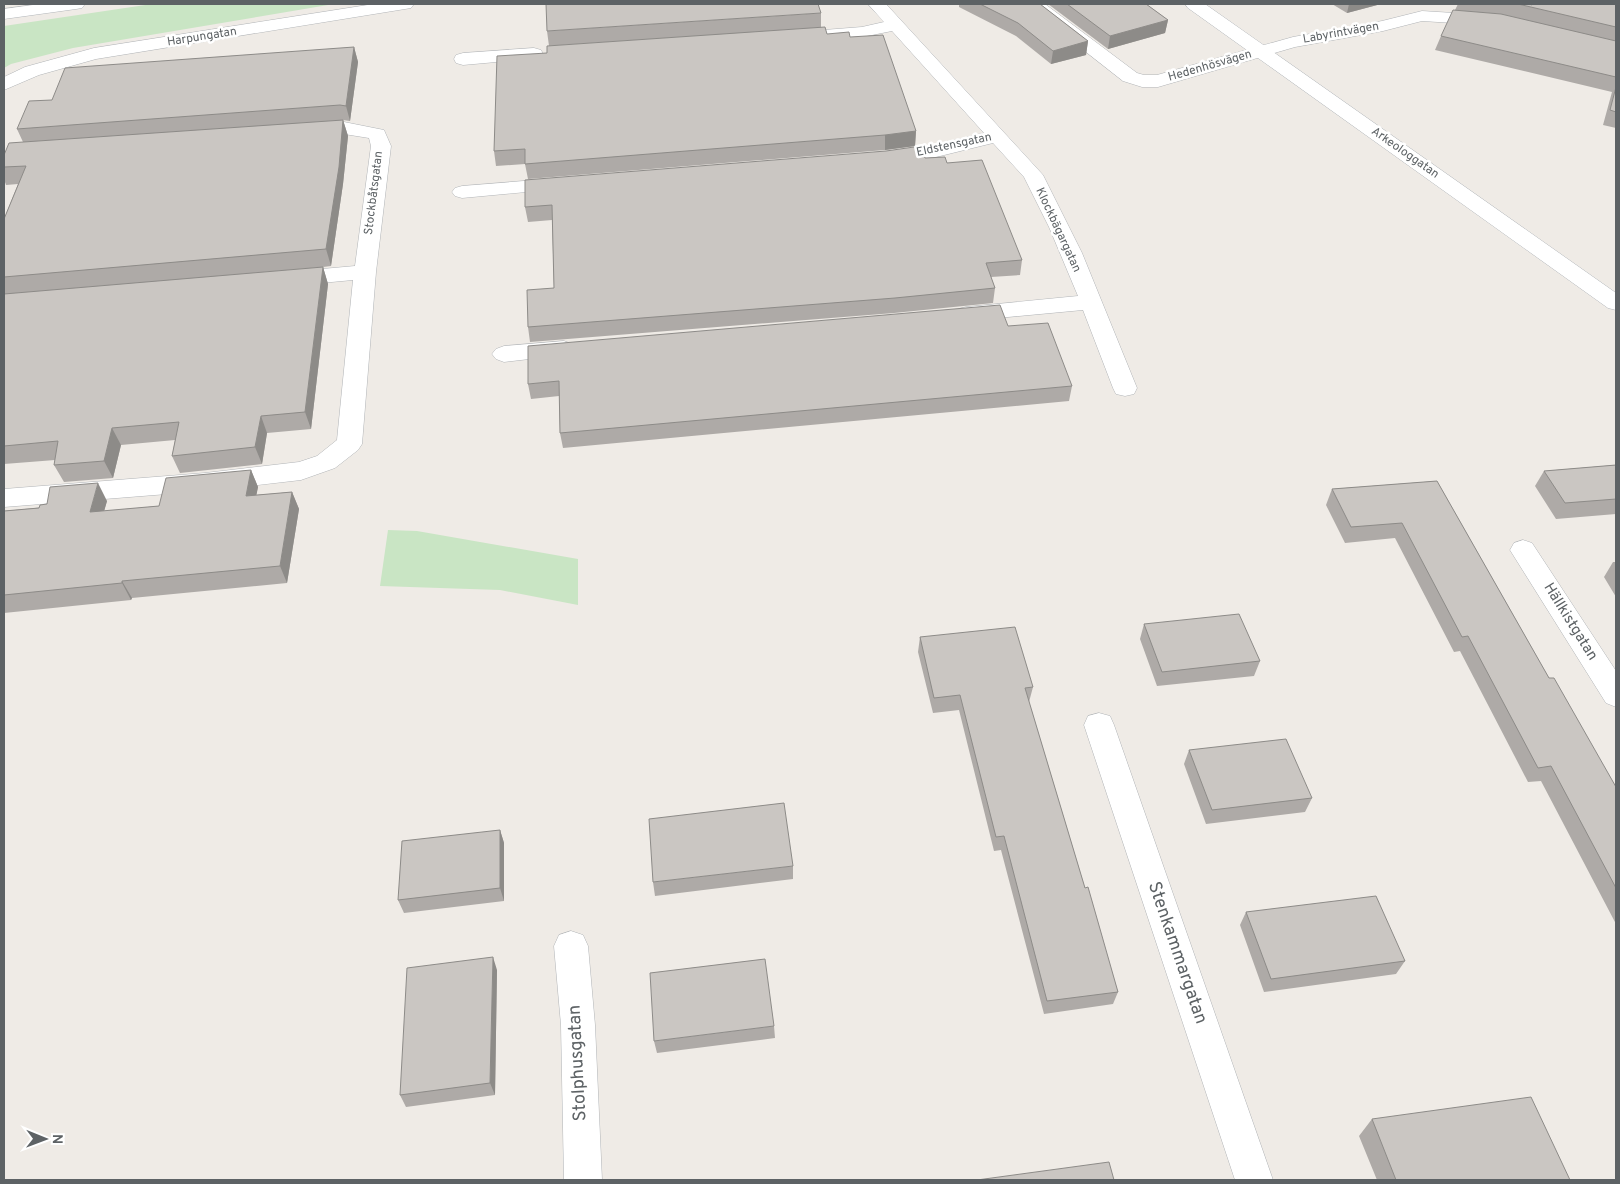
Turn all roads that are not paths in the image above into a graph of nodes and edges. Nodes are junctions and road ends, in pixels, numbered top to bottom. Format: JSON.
{"nodes":[{"id":1,"x":76,"y":4,"type":"edge"},
{"id":2,"x":405,"y":4,"type":"edge"},
{"id":3,"x":877,"y":4,"type":"edge"},
{"id":4,"x":1034,"y":4,"type":"edge"},
{"id":5,"x":1194,"y":4,"type":"edge"},
{"id":6,"x":1417,"y":10,"type":"edge"},
{"id":7,"x":4,"y":14,"type":"edge"},
{"id":8,"x":1505,"y":23,"type":"edge"},
{"id":9,"x":897,"y":25,"type":"junction"},
{"id":10,"x":794,"y":37,"type":"edge"},
{"id":11,"x":1260,"y":51,"type":"junction"},
{"id":12,"x":550,"y":53,"type":"edge"},
{"id":13,"x":463,"y":59,"type":"dead end"},
{"id":14,"x":4,"y":84,"type":"edge"},
{"id":15,"x":285,"y":132,"type":"edge"},
{"id":16,"x":998,"y":136,"type":"junction"},
{"id":17,"x":866,"y":159,"type":"edge"},
{"id":18,"x":577,"y":183,"type":"edge"},
{"id":19,"x":462,"y":192,"type":"dead end"},
{"id":20,"x":365,"y":272,"type":"junction"},
{"id":21,"x":266,"y":281,"type":"edge"},
{"id":22,"x":1090,"y":302,"type":"junction"},
{"id":23,"x":1616,"y":303,"type":"edge"},
{"id":24,"x":943,"y":317,"type":"edge"},
{"id":25,"x":587,"y":347,"type":"edge"},
{"id":26,"x":504,"y":354,"type":"dead end"},
{"id":27,"x":1125,"y":388,"type":"dead end"},
{"id":28,"x":4,"y":498,"type":"edge"},
{"id":29,"x":1522,"y":550,"type":"dead end"},
{"id":30,"x":1616,"y":695,"type":"edge"},
{"id":31,"x":1100,"y":725,"type":"dead end"},
{"id":32,"x":571,"y":946,"type":"dead end"},
{"id":33,"x":583,"y":1180,"type":"edge"},
{"id":34,"x":1254,"y":1180,"type":"edge"}],
"edges":[{"from":1,"to":7,"type":"street"},
{"from":2,"to":14,"type":"street","name":"Harpungatan"},
{"from":3,"to":9,"type":"street","name":"Klockbägargatan"},
{"from":4,"to":11,"type":"street","name":"Hedenhösvägen"},
{"from":5,"to":11,"type":"street","name":"Arkeologgatan"},
{"from":6,"to":8,"type":"street","name":"Labyrintvägen"},
{"from":6,"to":11,"type":"street","name":"Labyrintvägen"},
{"from":9,"to":10,"type":"street"},
{"from":9,"to":16,"type":"street","name":"Klockbägargatan"},
{"from":11,"to":23,"type":"street","name":"Arkeologgatan"},
{"from":12,"to":13,"type":"street"},
{"from":15,"to":20,"type":"street","name":"Stockbåtsgatan"},
{"from":16,"to":17,"type":"street","name":"Eldstensgatan"},
{"from":16,"to":22,"type":"street","name":"Klockbägargatan"},
{"from":18,"to":19,"type":"street"},
{"from":20,"to":21,"type":"street"},
{"from":20,"to":28,"type":"street","name":"Stockbåtsgatan"},
{"from":22,"to":24,"type":"street"},
{"from":22,"to":27,"type":"street","name":"Klockbägargatan"},
{"from":25,"to":26,"type":"street"},
{"from":29,"to":30,"type":"street","name":"Hällkistgatan"},
{"from":31,"to":34,"type":"street","name":"Stenkammargatan"},
{"from":32,"to":33,"type":"street","name":"Stolphusgatan"}]}
